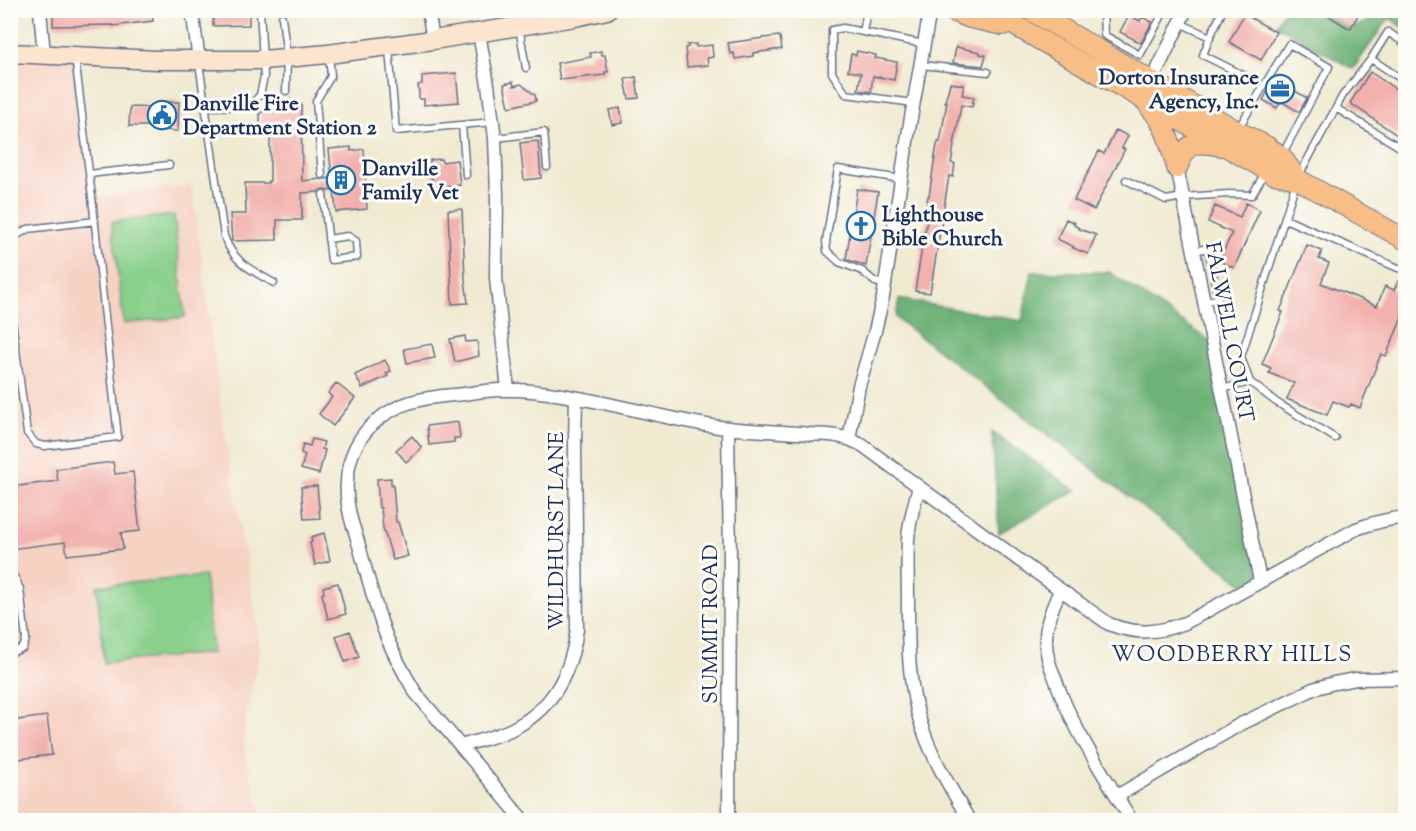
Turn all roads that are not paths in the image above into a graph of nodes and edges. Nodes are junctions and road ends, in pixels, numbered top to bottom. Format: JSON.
{"nodes":[{"id":1,"x":40,"y":10,"type":"edge"},
{"id":2,"x":192,"y":10,"type":"edge"},
{"id":3,"x":260,"y":10,"type":"edge"},
{"id":4,"x":428,"y":10,"type":"edge"},
{"id":5,"x":606,"y":10,"type":"edge"},
{"id":6,"x":867,"y":10,"type":"edge"},
{"id":7,"x":930,"y":10,"type":"edge"},
{"id":8,"x":950,"y":10,"type":"edge"},
{"id":9,"x":988,"y":10,"type":"edge"},
{"id":10,"x":1030,"y":10,"type":"edge"},
{"id":11,"x":1103,"y":10,"type":"edge"},
{"id":12,"x":1165,"y":10,"type":"edge"},
{"id":13,"x":1223,"y":10,"type":"edge"},
{"id":14,"x":575,"y":14,"type":"edge"},
{"id":15,"x":1182,"y":15,"type":"edge"},
{"id":16,"x":282,"y":17,"type":"dead end"},
{"id":17,"x":519,"y":26,"type":"junction"},
{"id":18,"x":1020,"y":29,"type":"junction"},
{"id":19,"x":863,"y":32,"type":"junction"},
{"id":20,"x":479,"y":33,"type":"junction"},
{"id":21,"x":1210,"y":37,"type":"junction"},
{"id":22,"x":434,"y":40,"type":"junction"},
{"id":23,"x":925,"y":44,"type":"junction"},
{"id":24,"x":1406,"y":44,"type":"edge"},
{"id":25,"x":389,"y":46,"type":"junction"},
{"id":26,"x":10,"y":53,"type":"edge"},
{"id":27,"x":328,"y":54,"type":"junction"},
{"id":28,"x":44,"y":55,"type":"junction"},
{"id":29,"x":75,"y":56,"type":"junction"},
{"id":30,"x":287,"y":58,"type":"junction"},
{"id":31,"x":1371,"y":59,"type":"junction"},
{"id":32,"x":199,"y":60,"type":"junction"},
{"id":33,"x":263,"y":60,"type":"junction"},
{"id":34,"x":921,"y":65,"type":"junction"},
{"id":35,"x":526,"y":68,"type":"dead end"},
{"id":36,"x":988,"y":72,"type":"dead end"},
{"id":37,"x":1245,"y":76,"type":"dead end"},
{"id":38,"x":1406,"y":82,"type":"edge"},
{"id":39,"x":1159,"y":85,"type":"junction"},
{"id":40,"x":286,"y":91,"type":"dead end"},
{"id":41,"x":1143,"y":100,"type":"junction"},
{"id":42,"x":914,"y":103,"type":"junction"},
{"id":43,"x":206,"y":107,"type":"junction"},
{"id":44,"x":1336,"y":108,"type":"junction"},
{"id":45,"x":493,"y":122,"type":"junction"},
{"id":46,"x":1174,"y":123,"type":"junction"},
{"id":47,"x":462,"y":125,"type":"junction"},
{"id":48,"x":495,"y":138,"type":"junction"},
{"id":49,"x":1232,"y":139,"type":"junction"},
{"id":50,"x":1273,"y":151,"type":"junction"},
{"id":51,"x":1406,"y":151,"type":"edge"},
{"id":52,"x":169,"y":165,"type":"dead end"},
{"id":53,"x":547,"y":167,"type":"dead end"},
{"id":54,"x":1177,"y":168,"type":"junction"},
{"id":55,"x":1266,"y":170,"type":"junction"},
{"id":56,"x":89,"y":174,"type":"junction"},
{"id":57,"x":322,"y":175,"type":"dead end"},
{"id":58,"x":466,"y":175,"type":"dead end"},
{"id":59,"x":902,"y":179,"type":"junction"},
{"id":60,"x":1298,"y":179,"type":"junction"},
{"id":61,"x":1126,"y":180,"type":"dead end"},
{"id":62,"x":323,"y":194,"type":"dead end"},
{"id":63,"x":1183,"y":197,"type":"junction"},
{"id":64,"x":1285,"y":219,"type":"junction"},
{"id":65,"x":95,"y":221,"type":"junction"},
{"id":66,"x":328,"y":238,"type":"junction"},
{"id":67,"x":1406,"y":240,"type":"edge"},
{"id":68,"x":10,"y":242,"type":"edge"},
{"id":69,"x":1406,"y":269,"type":"edge"},
{"id":70,"x":274,"y":283,"type":"dead end"},
{"id":71,"x":885,"y":284,"type":"junction"},
{"id":72,"x":10,"y":305,"type":"edge"},
{"id":73,"x":11,"y":316,"type":"edge"},
{"id":74,"x":1250,"y":382,"type":"junction"},
{"id":75,"x":1222,"y":389,"type":"junction"},
{"id":76,"x":508,"y":390,"type":"junction"},
{"id":77,"x":576,"y":398,"type":"junction"},
{"id":78,"x":729,"y":428,"type":"junction"},
{"id":79,"x":1335,"y":438,"type":"dead end"},
{"id":80,"x":849,"y":439,"type":"junction"},
{"id":81,"x":919,"y":487,"type":"junction"},
{"id":82,"x":1406,"y":517,"type":"edge"},
{"id":83,"x":10,"y":576,"type":"edge"},
{"id":84,"x":1260,"y":581,"type":"junction"},
{"id":85,"x":1060,"y":590,"type":"junction"},
{"id":86,"x":10,"y":653,"type":"edge"},
{"id":87,"x":1406,"y":678,"type":"edge"},
{"id":88,"x":461,"y":746,"type":"junction"},
{"id":89,"x":1116,"y":796,"type":"junction"},
{"id":90,"x":964,"y":818,"type":"edge"},
{"id":91,"x":523,"y":820,"type":"edge"},
{"id":92,"x":729,"y":820,"type":"edge"},
{"id":93,"x":1131,"y":820,"type":"edge"}],
"edges":[{"from":1,"to":28,"type":"street"},
{"from":2,"to":32,"type":"street"},
{"from":3,"to":33,"type":"lane"},
{"from":4,"to":22,"type":"street"},
{"from":5,"to":14,"type":"main road"},
{"from":6,"to":19,"type":"lane"},
{"from":7,"to":23,"type":"street"},
{"from":8,"to":18,"type":"main road"},
{"from":9,"to":18,"type":"main road"},
{"from":10,"to":39,"type":"main road"},
{"from":11,"to":12,"type":"lane"},
{"from":13,"to":21,"type":"lane"},
{"from":14,"to":17,"type":"main road"},
{"from":15,"to":21,"type":"lane"},
{"from":15,"to":39,"type":"street"},
{"from":16,"to":30,"type":"lane"},
{"from":17,"to":20,"type":"main road"},
{"from":17,"to":35,"type":"lane"},
{"from":18,"to":41,"type":"main road"},
{"from":19,"to":23,"type":"lane"},
{"from":19,"to":42,"type":"lane"},
{"from":20,"to":22,"type":"main road"},
{"from":20,"to":45,"type":"street"},
{"from":21,"to":37,"type":"lane"},
{"from":22,"to":25,"type":"main road"},
{"from":23,"to":34,"type":"street"},
{"from":24,"to":31,"type":"lane"},
{"from":25,"to":27,"type":"main road"},
{"from":25,"to":47,"type":"lane"},
{"from":26,"to":28,"type":"main road"},
{"from":27,"to":30,"type":"main road"},
{"from":27,"to":57,"type":"lane"},
{"from":28,"to":29,"type":"main road"},
{"from":29,"to":32,"type":"main road"},
{"from":29,"to":56,"type":"lane"},
{"from":30,"to":33,"type":"main road"},
{"from":30,"to":40,"type":"lane"},
{"from":31,"to":38,"type":"lane"},
{"from":31,"to":44,"type":"lane"},
{"from":32,"to":33,"type":"main road"},
{"from":32,"to":43,"type":"lane"},
{"from":33,"to":43,"type":"lane"},
{"from":34,"to":36,"type":"lane"},
{"from":34,"to":42,"type":"street"},
{"from":39,"to":41,"type":"street"},
{"from":39,"to":46,"type":"street","name":"FALWELL COURT"},
{"from":39,"to":49,"type":"main road"},
{"from":41,"to":46,"type":"main road"},
{"from":41,"to":54,"type":"main road"},
{"from":42,"to":59,"type":"street"},
{"from":43,"to":70,"type":"lane"},
{"from":44,"to":51,"type":"lane"},
{"from":44,"to":60,"type":"lane"},
{"from":45,"to":47,"type":"lane"},
{"from":45,"to":48,"type":"street"},
{"from":46,"to":49,"type":"main road"},
{"from":46,"to":50,"type":"main road"},
{"from":46,"to":54,"type":"street","name":"FALWELL COURT"},
{"from":47,"to":58,"type":"lane"},
{"from":48,"to":53,"type":"lane"},
{"from":48,"to":76,"type":"street"},
{"from":49,"to":50,"type":"main road"},
{"from":49,"to":50,"type":"lane"},
{"from":49,"to":54,"type":"main road"},
{"from":49,"to":55,"type":"main road"},
{"from":50,"to":60,"type":"main road"},
{"from":52,"to":56,"type":"lane"},
{"from":54,"to":63,"type":"street","name":"FALWELL COURT"},
{"from":55,"to":60,"type":"main road"},
{"from":55,"to":63,"type":"lane"},
{"from":56,"to":65,"type":"lane"},
{"from":59,"to":71,"type":"street"},
{"from":59,"to":71,"type":"lane"},
{"from":60,"to":64,"type":"lane"},
{"from":60,"to":67,"type":"main road"},
{"from":61,"to":63,"type":"lane"},
{"from":62,"to":66,"type":"lane"},
{"from":63,"to":75,"type":"street","name":"FALWELL COURT"},
{"from":64,"to":69,"type":"lane"},
{"from":64,"to":74,"type":"lane"},
{"from":65,"to":68,"type":"lane"},
{"from":65,"to":73,"type":"lane"},
{"from":66,"to":66,"type":"lane"},
{"from":71,"to":80,"type":"street"},
{"from":72,"to":73,"type":"lane"},
{"from":74,"to":75,"type":"lane"},
{"from":74,"to":79,"type":"lane"},
{"from":75,"to":84,"type":"street","name":"FALWELL COURT"},
{"from":76,"to":77,"type":"street"},
{"from":76,"to":88,"type":"street"},
{"from":77,"to":78,"type":"street"},
{"from":77,"to":88,"type":"street","name":"WILDHURST LANE"},
{"from":78,"to":80,"type":"street"},
{"from":78,"to":92,"type":"street","name":"SUMMIT ROAD"},
{"from":80,"to":81,"type":"street"},
{"from":81,"to":85,"type":"street"},
{"from":81,"to":90,"type":"street"},
{"from":82,"to":84,"type":"street"},
{"from":83,"to":86,"type":"lane"},
{"from":84,"to":85,"type":"street"},
{"from":85,"to":89,"type":"street"},
{"from":87,"to":89,"type":"street"},
{"from":88,"to":91,"type":"street"},
{"from":89,"to":93,"type":"street"}]}
